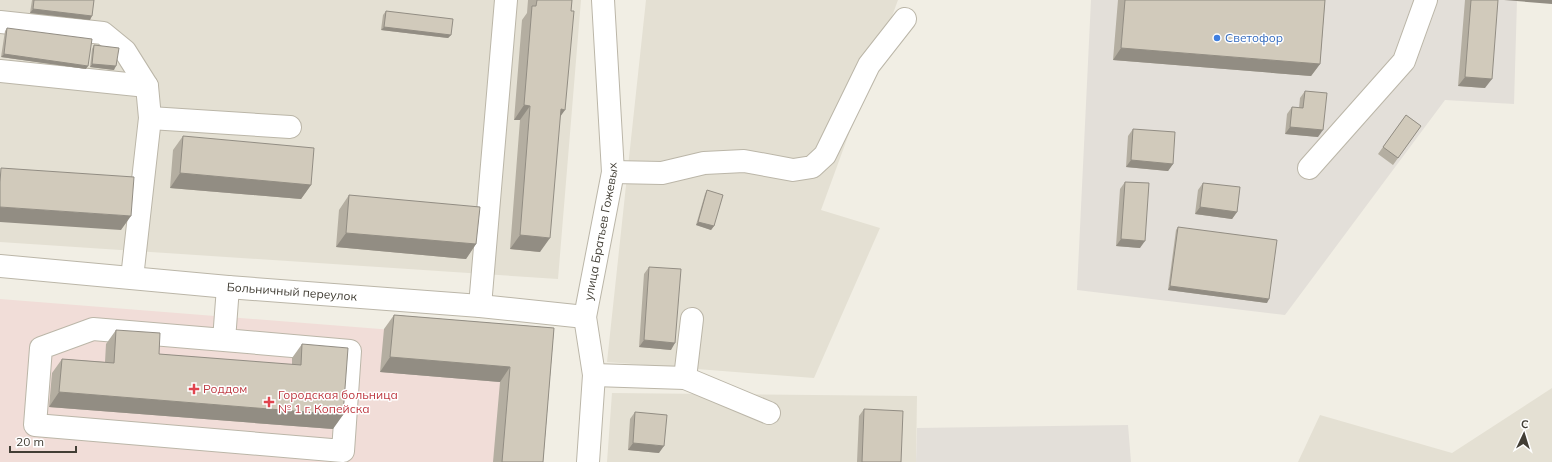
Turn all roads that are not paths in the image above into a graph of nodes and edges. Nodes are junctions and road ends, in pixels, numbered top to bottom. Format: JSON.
{"nodes":[{"id":1,"x":506,"y":0,"type":"edge"},
{"id":2,"x":604,"y":0,"type":"edge"},
{"id":3,"x":1426,"y":0,"type":"edge"},
{"id":4,"x":906,"y":19,"type":"dead end"},
{"id":5,"x":0,"y":22,"type":"edge"},
{"id":6,"x":0,"y":71,"type":"edge"},
{"id":7,"x":147,"y":86,"type":"junction"},
{"id":8,"x":150,"y":118,"type":"junction"},
{"id":9,"x":290,"y":127,"type":"dead end"},
{"id":10,"x":1309,"y":168,"type":"dead end"},
{"id":11,"x":613,"y":172,"type":"junction"},
{"id":12,"x":0,"y":266,"type":"edge"},
{"id":13,"x":132,"y":278,"type":"junction"},
{"id":14,"x":228,"y":287,"type":"junction"},
{"id":15,"x":480,"y":306,"type":"junction"},
{"id":16,"x":585,"y":317,"type":"junction"},
{"id":17,"x":692,"y":319,"type":"dead end"},
{"id":18,"x":224,"y":340,"type":"junction"},
{"id":19,"x":594,"y":375,"type":"junction"},
{"id":20,"x":685,"y":378,"type":"junction"},
{"id":21,"x":769,"y":413,"type":"dead end"},
{"id":22,"x":588,"y":462,"type":"edge"}],
"edges":[{"from":1,"to":15,"type":"street"},
{"from":2,"to":11,"type":"street","name":"улица Братьев Гожевых"},
{"from":3,"to":10,"type":"street"},
{"from":4,"to":11,"type":"street"},
{"from":5,"to":7,"type":"street"},
{"from":6,"to":7,"type":"street"},
{"from":7,"to":8,"type":"street"},
{"from":8,"to":9,"type":"street"},
{"from":8,"to":13,"type":"street"},
{"from":11,"to":16,"type":"street","name":"улица Братьев Гожевых"},
{"from":12,"to":13,"type":"street","name":"Больничный переулок"},
{"from":13,"to":14,"type":"street","name":"Больничный переулок"},
{"from":14,"to":15,"type":"street","name":"Больничный переулок"},
{"from":14,"to":18,"type":"street"},
{"from":15,"to":16,"type":"street","name":"Больничный переулок"},
{"from":16,"to":19,"type":"street","name":"улица Братьев Гожевых"},
{"from":17,"to":20,"type":"street"},
{"from":18,"to":18,"type":"street"},
{"from":19,"to":20,"type":"street"},
{"from":19,"to":22,"type":"street","name":"улица Братьев Гожевых"},
{"from":20,"to":21,"type":"street"}]}
